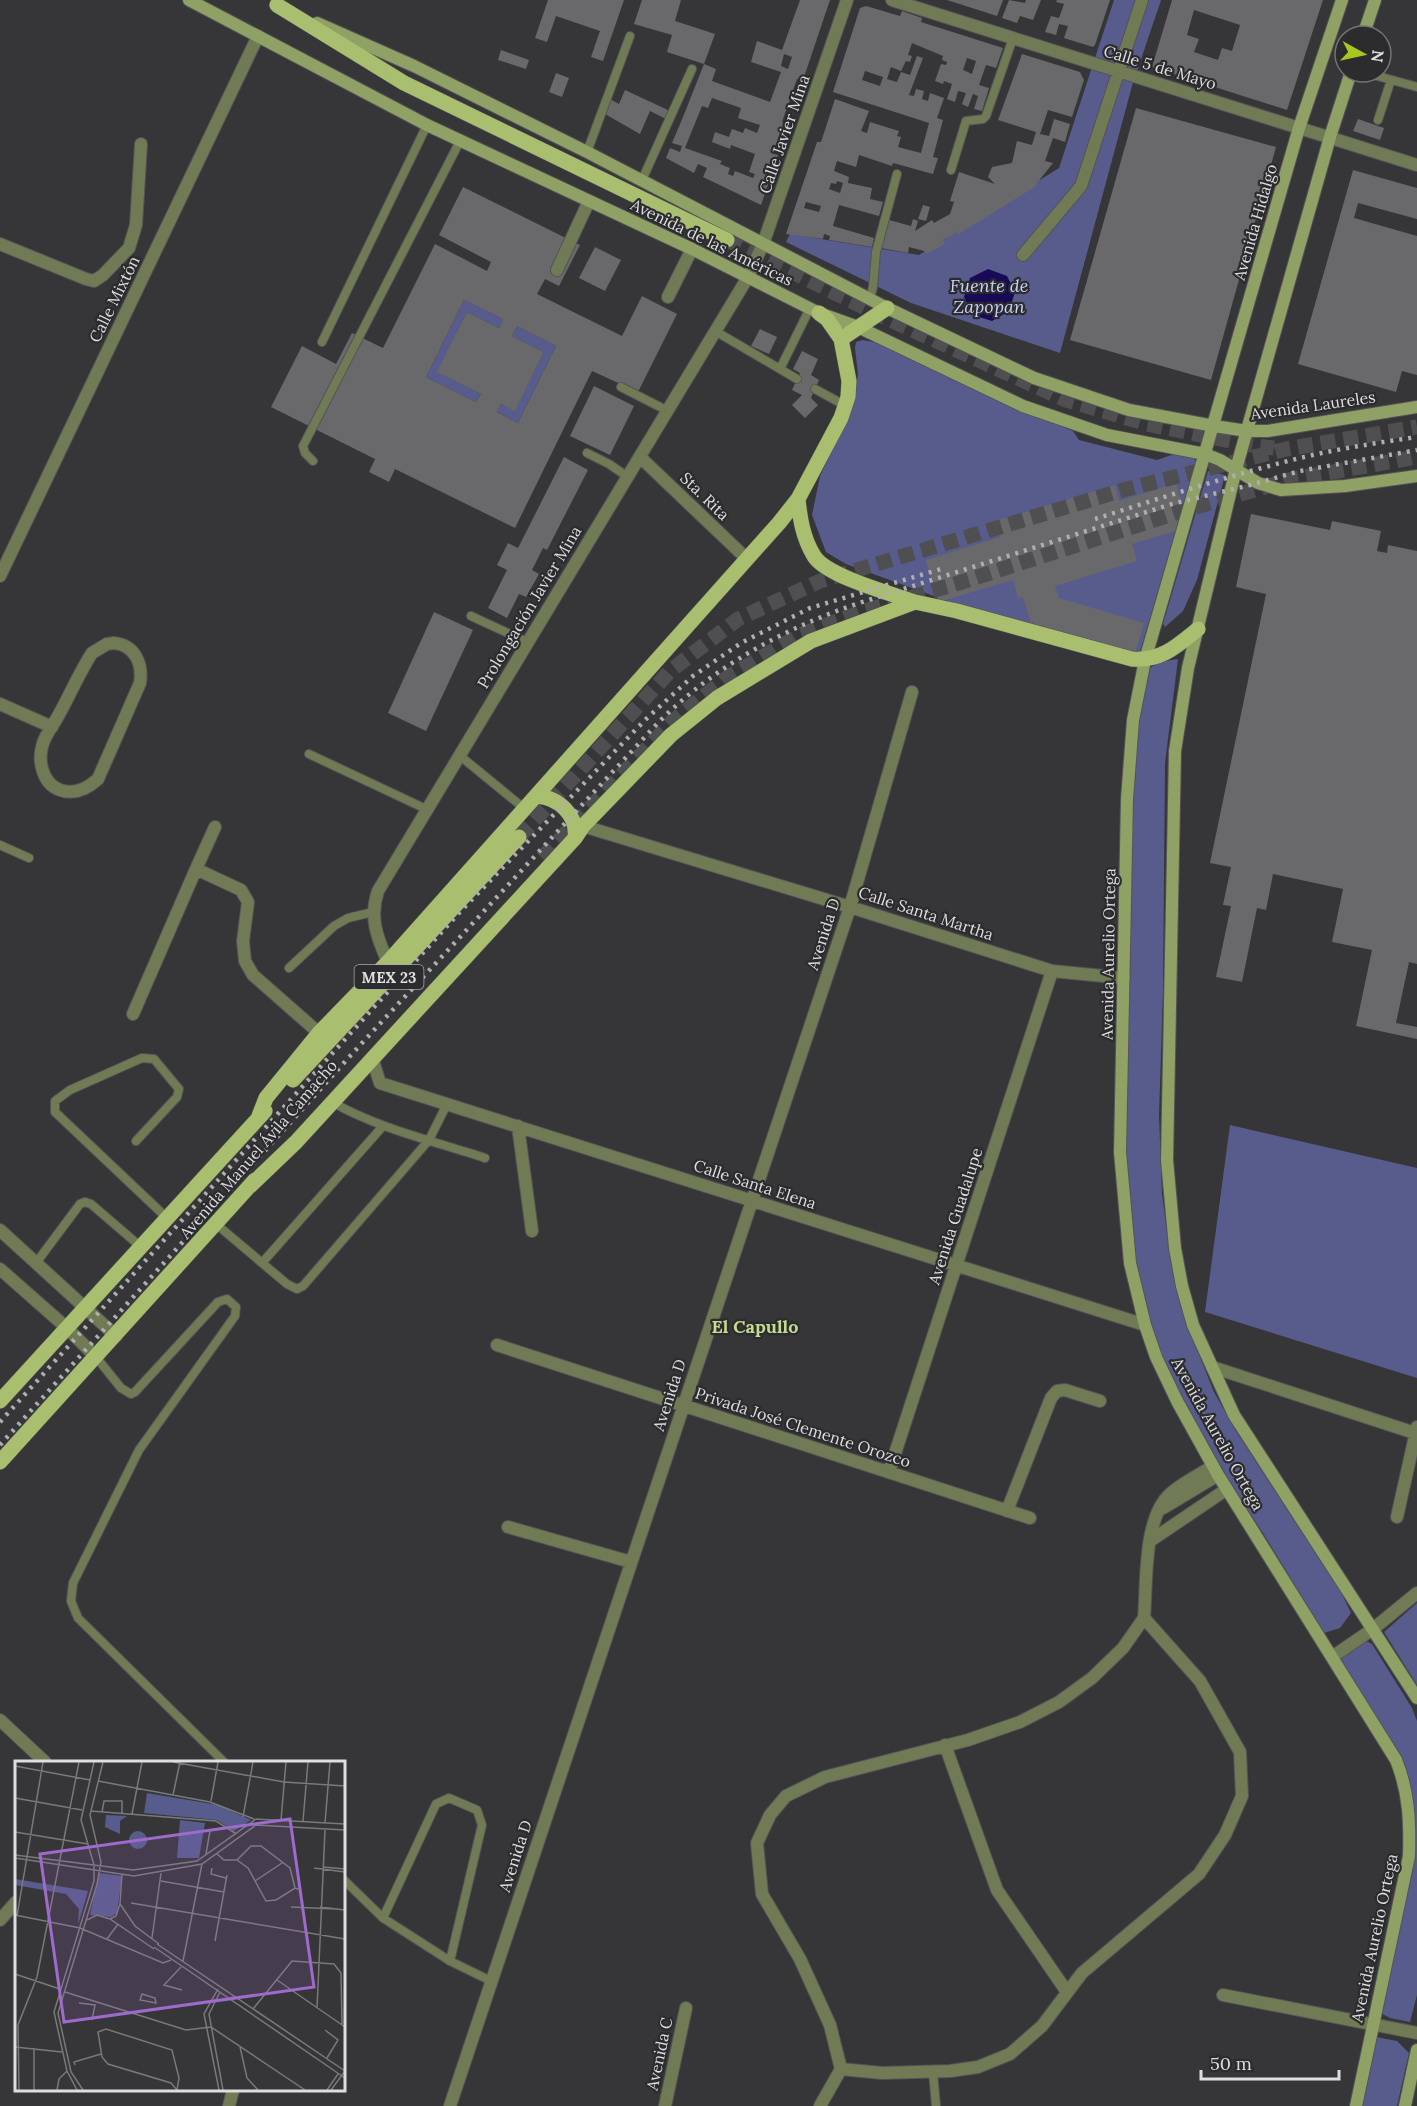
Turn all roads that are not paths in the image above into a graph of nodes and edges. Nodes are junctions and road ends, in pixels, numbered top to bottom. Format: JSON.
{"nodes":[{"id":1,"x":189,"y":0,"type":"edge"},
{"id":2,"x":847,"y":0,"type":"edge"},
{"id":3,"x":892,"y":0,"type":"edge"},
{"id":4,"x":1142,"y":0,"type":"edge"},
{"id":5,"x":1342,"y":0,"type":"edge"},
{"id":6,"x":1374,"y":0,"type":"edge"},
{"id":7,"x":274,"y":2,"type":"edge"},
{"id":8,"x":1367,"y":24,"type":"edge"},
{"id":9,"x":258,"y":36,"type":"junction"},
{"id":10,"x":630,"y":36,"type":"dead end"},
{"id":11,"x":1013,"y":38,"type":"junction"},
{"id":12,"x":692,"y":69,"type":"dead end"},
{"id":13,"x":1119,"y":71,"type":"junction"},
{"id":14,"x":1393,"y":81,"type":"edge"},
{"id":15,"x":1347,"y":84,"type":"edge"},
{"id":16,"x":1390,"y":84,"type":"edge"},
{"id":17,"x":1417,"y":87,"type":"edge"},
{"id":18,"x":1378,"y":120,"type":"dead end"},
{"id":19,"x":427,"y":125,"type":"junction"},
{"id":20,"x":1299,"y":128,"type":"junction"},
{"id":21,"x":1330,"y":137,"type":"junction"},
{"id":22,"x":460,"y":141,"type":"junction"},
{"id":23,"x":141,"y":144,"type":"dead end"},
{"id":24,"x":587,"y":152,"type":"junction"},
{"id":25,"x":1417,"y":165,"type":"edge"},
{"id":26,"x":951,"y":170,"type":"dead end"},
{"id":27,"x":897,"y":174,"type":"dead end"},
{"id":28,"x":642,"y":180,"type":"junction"},
{"id":29,"x":589,"y":201,"type":"junction"},
{"id":30,"x":727,"y":240,"type":"tunnel mouth"},
{"id":31,"x":0,"y":244,"type":"edge"},
{"id":32,"x":763,"y":244,"type":"junction"},
{"id":33,"x":692,"y":249,"type":"junction"},
{"id":34,"x":1023,"y":255,"type":"dead end"},
{"id":35,"x":557,"y":270,"type":"dead end"},
{"id":36,"x":748,"y":277,"type":"junction"},
{"id":37,"x":668,"y":297,"type":"dead end"},
{"id":38,"x":870,"y":299,"type":"junction"},
{"id":39,"x":887,"y":308,"type":"junction"},
{"id":40,"x":814,"y":310,"type":"junction"},
{"id":41,"x":858,"y":327,"type":"junction"},
{"id":42,"x":715,"y":331,"type":"junction"},
{"id":43,"x":842,"y":339,"type":"junction"},
{"id":44,"x":322,"y":342,"type":"dead end"},
{"id":45,"x":780,"y":369,"type":"junction"},
{"id":46,"x":797,"y":379,"type":"dead end"},
{"id":47,"x":621,"y":387,"type":"dead end"},
{"id":48,"x":815,"y":389,"type":"dead end"},
{"id":49,"x":846,"y":406,"type":"junction"},
{"id":50,"x":1417,"y":407,"type":"edge"},
{"id":51,"x":668,"y":411,"type":"junction"},
{"id":52,"x":1214,"y":426,"type":"junction"},
{"id":53,"x":1247,"y":431,"type":"junction"},
{"id":54,"x":587,"y":453,"type":"dead end"},
{"id":55,"x":1205,"y":454,"type":"junction"},
{"id":56,"x":640,"y":457,"type":"junction"},
{"id":57,"x":313,"y":461,"type":"dead end"},
{"id":58,"x":1236,"y":469,"type":"junction"},
{"id":59,"x":1417,"y":476,"type":"edge"},
{"id":60,"x":628,"y":477,"type":"junction"},
{"id":61,"x":798,"y":499,"type":"junction"},
{"id":62,"x":747,"y":559,"type":"junction"},
{"id":63,"x":0,"y":576,"type":"edge"},
{"id":64,"x":915,"y":602,"type":"junction"},
{"id":65,"x":471,"y":616,"type":"dead end"},
{"id":66,"x":1198,"y":629,"type":"junction"},
{"id":67,"x":527,"y":642,"type":"junction"},
{"id":68,"x":1145,"y":660,"type":"junction"},
{"id":69,"x":912,"y":692,"type":"dead end"},
{"id":70,"x":0,"y":704,"type":"edge"},
{"id":71,"x":52,"y":728,"type":"junction"},
{"id":72,"x":309,"y":754,"type":"dead end"},
{"id":73,"x":459,"y":755,"type":"junction"},
{"id":74,"x":536,"y":796,"type":"junction"},
{"id":75,"x":426,"y":809,"type":"junction"},
{"id":76,"x":525,"y":809,"type":"junction"},
{"id":77,"x":215,"y":827,"type":"dead end"},
{"id":78,"x":579,"y":832,"type":"junction"},
{"id":79,"x":519,"y":837,"type":"tunnel mouth"},
{"id":80,"x":0,"y":845,"type":"edge"},
{"id":81,"x":29,"y":858,"type":"dead end"},
{"id":82,"x":542,"y":858,"type":"tunnel mouth"},
{"id":83,"x":196,"y":869,"type":"junction"},
{"id":84,"x":850,"y":907,"type":"junction"},
{"id":85,"x":373,"y":912,"type":"junction"},
{"id":86,"x":388,"y":962,"type":"junction"},
{"id":87,"x":289,"y":968,"type":"dead end"},
{"id":88,"x":1052,"y":971,"type":"junction"},
{"id":89,"x":1124,"y":978,"type":"junction"},
{"id":90,"x":133,"y":1014,"type":"dead end"},
{"id":91,"x":319,"y":1034,"type":"junction"},
{"id":92,"x":372,"y":1058,"type":"junction"},
{"id":93,"x":332,"y":1102,"type":"junction"},
{"id":94,"x":447,"y":1104,"type":"junction"},
{"id":95,"x":259,"y":1116,"type":"junction"},
{"id":96,"x":383,"y":1126,"type":"junction"},
{"id":97,"x":518,"y":1126,"type":"junction"},
{"id":98,"x":429,"y":1140,"type":"junction"},
{"id":99,"x":136,"y":1141,"type":"dead end"},
{"id":100,"x":486,"y":1158,"type":"dead end"},
{"id":101,"x":250,"y":1186,"type":"junction"},
{"id":102,"x":752,"y":1200,"type":"junction"},
{"id":103,"x":167,"y":1218,"type":"junction"},
{"id":104,"x":216,"y":1224,"type":"junction"},
{"id":105,"x":0,"y":1230,"type":"edge"},
{"id":106,"x":532,"y":1231,"type":"dead end"},
{"id":107,"x":141,"y":1248,"type":"junction"},
{"id":108,"x":36,"y":1263,"type":"junction"},
{"id":109,"x":262,"y":1263,"type":"junction"},
{"id":110,"x":957,"y":1265,"type":"junction"},
{"id":111,"x":0,"y":1269,"type":"edge"},
{"id":112,"x":85,"y":1308,"type":"junction"},
{"id":113,"x":1145,"y":1325,"type":"junction"},
{"id":114,"x":67,"y":1328,"type":"junction"},
{"id":115,"x":116,"y":1336,"type":"junction"},
{"id":116,"x":497,"y":1345,"type":"dead end"},
{"id":117,"x":96,"y":1358,"type":"junction"},
{"id":118,"x":1212,"y":1367,"type":"junction"},
{"id":119,"x":4,"y":1393,"type":"edge"},
{"id":120,"x":1101,"y":1401,"type":"dead end"},
{"id":121,"x":683,"y":1405,"type":"junction"},
{"id":122,"x":1416,"y":1429,"type":"edge"},
{"id":123,"x":0,"y":1462,"type":"edge"},
{"id":124,"x":1215,"y":1470,"type":"junction"},
{"id":125,"x":889,"y":1472,"type":"junction"},
{"id":126,"x":1227,"y":1490,"type":"junction"},
{"id":127,"x":1007,"y":1511,"type":"junction"},
{"id":128,"x":1397,"y":1517,"type":"dead end"},
{"id":129,"x":1030,"y":1518,"type":"dead end"},
{"id":130,"x":508,"y":1527,"type":"dead end"},
{"id":131,"x":1149,"y":1541,"type":"junction"},
{"id":132,"x":631,"y":1562,"type":"junction"},
{"id":133,"x":1417,"y":1593,"type":"edge"},
{"id":134,"x":1144,"y":1618,"type":"junction"},
{"id":135,"x":1373,"y":1629,"type":"junction"},
{"id":136,"x":1332,"y":1657,"type":"junction"},
{"id":137,"x":1417,"y":1698,"type":"edge"},
{"id":138,"x":0,"y":1720,"type":"edge"},
{"id":139,"x":945,"y":1745,"type":"junction"},
{"id":140,"x":44,"y":1761,"type":"edge"},
{"id":141,"x":223,"y":1761,"type":"edge"},
{"id":142,"x":345,"y":1881,"type":"edge"},
{"id":143,"x":15,"y":1903,"type":"edge"},
{"id":144,"x":383,"y":1918,"type":"junction"},
{"id":145,"x":0,"y":1920,"type":"edge"},
{"id":146,"x":450,"y":1961,"type":"junction"},
{"id":147,"x":491,"y":1981,"type":"junction"},
{"id":148,"x":1067,"y":1992,"type":"junction"},
{"id":149,"x":1223,"y":1995,"type":"dead end"},
{"id":150,"x":686,"y":2008,"type":"dead end"},
{"id":151,"x":1373,"y":2024,"type":"junction"},
{"id":152,"x":1417,"y":2033,"type":"edge"},
{"id":153,"x":1417,"y":2050,"type":"edge"},
{"id":154,"x":841,"y":2069,"type":"junction"},
{"id":155,"x":933,"y":2072,"type":"junction"},
{"id":156,"x":233,"y":2091,"type":"edge"},
{"id":157,"x":229,"y":2106,"type":"edge"},
{"id":158,"x":450,"y":2106,"type":"edge"},
{"id":159,"x":665,"y":2106,"type":"edge"},
{"id":160,"x":820,"y":2106,"type":"edge"},
{"id":161,"x":936,"y":2106,"type":"edge"},
{"id":162,"x":1356,"y":2106,"type":"edge"},
{"id":163,"x":1405,"y":2106,"type":"edge"}],
"edges":[{"from":1,"to":9,"type":"main road","name":"Avenida de las Américas"},
{"from":2,"to":32,"type":"street","name":"Calle Javier Mina"},
{"from":3,"to":11,"type":"street","name":"Calle 5 de Mayo"},
{"from":4,"to":13,"type":"street"},
{"from":5,"to":20,"type":"main road","name":"Avenida Hidalgo"},
{"from":6,"to":8,"type":"main road"},
{"from":7,"to":24,"type":"main road","name":"Avenida de las Américas"},
{"from":7,"to":30,"type":"main road"},
{"from":9,"to":19,"type":"main road","name":"Avenida de las Américas"},
{"from":9,"to":63,"type":"street","name":"Calle Mixtón"},
{"from":10,"to":24,"type":"lane"},
{"from":11,"to":13,"type":"street","name":"Calle 5 de Mayo"},
{"from":11,"to":26,"type":"lane"},
{"from":12,"to":28,"type":"lane"},
{"from":13,"to":20,"type":"street","name":"Calle 5 de Mayo"},
{"from":13,"to":34,"type":"street"},
{"from":14,"to":17,"type":"lane"},
{"from":15,"to":21,"type":"main road"},
{"from":16,"to":18,"type":"lane"},
{"from":19,"to":22,"type":"main road","name":"Avenida de las Américas"},
{"from":19,"to":44,"type":"lane"},
{"from":20,"to":21,"type":"street","name":"Calle 5 de Mayo"},
{"from":20,"to":52,"type":"main road","name":"Avenida Hidalgo"},
{"from":21,"to":25,"type":"street","name":"Calle 5 de Mayo"},
{"from":21,"to":53,"type":"main road"},
{"from":22,"to":29,"type":"main road","name":"Avenida de las Américas"},
{"from":22,"to":57,"type":"lane"},
{"from":23,"to":31,"type":"street"},
{"from":24,"to":28,"type":"main road","name":"Avenida de las Américas"},
{"from":27,"to":38,"type":"lane"},
{"from":28,"to":32,"type":"main road","name":"Avenida de las Américas"},
{"from":29,"to":33,"type":"main road","name":"Avenida de las Américas"},
{"from":29,"to":35,"type":"street"},
{"from":32,"to":36,"type":"street","name":"Calle Javier Mina"},
{"from":32,"to":38,"type":"main road","name":"Avenida de las Américas"},
{"from":33,"to":36,"type":"main road","name":"Avenida de las Américas"},
{"from":33,"to":37,"type":"street"},
{"from":36,"to":40,"type":"main road","name":"Avenida de las Américas"},
{"from":36,"to":42,"type":"street","name":"Prolongación Javier Mina"},
{"from":38,"to":39,"type":"main road","name":"Avenida de las Américas"},
{"from":39,"to":41,"type":"main road"},
{"from":39,"to":52,"type":"main road","name":"Avenida de las Américas"},
{"from":40,"to":41,"type":"main road","name":"Avenida de las Américas"},
{"from":40,"to":43,"type":"main road"},
{"from":40,"to":45,"type":"lane"},
{"from":41,"to":43,"type":"main road"},
{"from":41,"to":55,"type":"main road","name":"Avenida de las Américas"},
{"from":42,"to":45,"type":"lane"},
{"from":42,"to":51,"type":"street","name":"Prolongación Javier Mina"},
{"from":43,"to":49,"type":"main road"},
{"from":45,"to":46,"type":"lane"},
{"from":47,"to":51,"type":"lane"},
{"from":48,"to":49,"type":"lane"},
{"from":49,"to":61,"type":"main road"},
{"from":50,"to":53,"type":"main road","name":"Avenida Laureles"},
{"from":51,"to":56,"type":"street","name":"Prolongación Javier Mina"},
{"from":52,"to":53,"type":"main road","name":"Avenida Laureles"},
{"from":52,"to":55,"type":"main road","name":"Avenida Hidalgo"},
{"from":53,"to":58,"type":"main road"},
{"from":54,"to":60,"type":"lane"},
{"from":55,"to":58,"type":"main road","name":"Avenida de las Américas"},
{"from":55,"to":68,"type":"main road","name":"Avenida Aurelio Ortega"},
{"from":56,"to":60,"type":"street","name":"Prolongación Javier Mina"},
{"from":56,"to":62,"type":"street","name":"Sta. Rita"},
{"from":58,"to":59,"type":"main road"},
{"from":58,"to":66,"type":"main road","name":"Avenida Aurelio Ortega"},
{"from":60,"to":67,"type":"street","name":"Prolongación Javier Mina"},
{"from":61,"to":62,"type":"main road"},
{"from":61,"to":64,"type":"main road"},
{"from":62,"to":74,"type":"main road"},
{"from":64,"to":68,"type":"main road"},
{"from":64,"to":78,"type":"main road"},
{"from":65,"to":67,"type":"lane"},
{"from":66,"to":68,"type":"main road"},
{"from":66,"to":118,"type":"main road","name":"Avenida Aurelio Ortega"},
{"from":67,"to":73,"type":"street","name":"Prolongación Javier Mina"},
{"from":68,"to":89,"type":"main road","name":"Avenida Aurelio Ortega"},
{"from":69,"to":84,"type":"street","name":"Avenida D"},
{"from":70,"to":71,"type":"street"},
{"from":71,"to":71,"type":"street"},
{"from":72,"to":75,"type":"lane"},
{"from":73,"to":75,"type":"street","name":"Prolongación Javier Mina"},
{"from":73,"to":76,"type":"lane"},
{"from":74,"to":76,"type":"main road"},
{"from":74,"to":78,"type":"main road"},
{"from":75,"to":85,"type":"street","name":"Prolongación Javier Mina"},
{"from":76,"to":86,"type":"main road"},
{"from":77,"to":83,"type":"street"},
{"from":78,"to":84,"type":"street","name":"Calle Santa Martha"},
{"from":78,"to":92,"type":"main road"},
{"from":79,"to":95,"type":"main road","name":"Avenida Manuel Ávila Camacho","number":"MEX 23"},
{"from":80,"to":81,"type":"lane"},
{"from":82,"to":101,"type":"main road","name":"Avenida Manuel Ávila Camacho","number":"MEX 23"},
{"from":83,"to":90,"type":"street"},
{"from":83,"to":91,"type":"street"},
{"from":84,"to":88,"type":"street","name":"Calle Santa Martha"},
{"from":84,"to":102,"type":"street","name":"Avenida D"},
{"from":85,"to":86,"type":"street","name":"Prolongación Javier Mina"},
{"from":85,"to":87,"type":"lane"},
{"from":86,"to":91,"type":"main road"},
{"from":88,"to":89,"type":"street","name":"Calle Santa Martha"},
{"from":88,"to":110,"type":"street","name":"Avenida Guadalupe"},
{"from":89,"to":113,"type":"main road","name":"Avenida Aurelio Ortega"},
{"from":91,"to":95,"type":"main road"},
{"from":92,"to":93,"type":"main road"},
{"from":92,"to":94,"type":"street","name":"Calle Santa Elena"},
{"from":93,"to":96,"type":"lane"},
{"from":93,"to":101,"type":"main road"},
{"from":94,"to":97,"type":"street","name":"Calle Santa Elena"},
{"from":94,"to":98,"type":"lane"},
{"from":95,"to":103,"type":"main road","name":"Avenida Manuel Ávila Camacho","number":"MEX 23"},
{"from":96,"to":98,"type":"lane"},
{"from":96,"to":109,"type":"lane"},
{"from":97,"to":102,"type":"street","name":"Calle Santa Elena"},
{"from":97,"to":106,"type":"street"},
{"from":98,"to":100,"type":"lane"},
{"from":98,"to":109,"type":"lane"},
{"from":99,"to":103,"type":"lane"},
{"from":101,"to":104,"type":"main road","name":"Avenida Manuel Ávila Camacho","number":"MEX 23"},
{"from":102,"to":110,"type":"street","name":"Calle Santa Elena"},
{"from":102,"to":121,"type":"street","name":"Avenida D"},
{"from":103,"to":107,"type":"main road","name":"Avenida Manuel Ávila Camacho","number":"MEX 23"},
{"from":104,"to":109,"type":"lane"},
{"from":104,"to":115,"type":"main road","name":"Avenida Manuel Ávila Camacho","number":"MEX 23"},
{"from":105,"to":108,"type":"street"},
{"from":107,"to":108,"type":"lane"},
{"from":107,"to":112,"type":"main road","name":"Avenida Manuel Ávila Camacho","number":"MEX 23"},
{"from":108,"to":112,"type":"street"},
{"from":110,"to":113,"type":"street","name":"Calle Santa Elena"},
{"from":110,"to":125,"type":"street","name":"Avenida Guadalupe"},
{"from":111,"to":114,"type":"street"},
{"from":112,"to":114,"type":"main road","name":"Avenida Manuel Ávila Camacho","number":"MEX 23"},
{"from":112,"to":115,"type":"street"},
{"from":113,"to":124,"type":"main road","name":"Avenida Aurelio Ortega"},
{"from":114,"to":117,"type":"street"},
{"from":114,"to":119,"type":"main road","name":"Avenida Manuel Ávila Camacho","number":"MEX 23"},
{"from":115,"to":117,"type":"main road","name":"Avenida Manuel Ávila Camacho","number":"MEX 23"},
{"from":116,"to":121,"type":"street","name":"Privada José Clemente Orozco"},
{"from":117,"to":123,"type":"main road","name":"Avenida Manuel Ávila Camacho","number":"MEX 23"},
{"from":117,"to":141,"type":"lane"},
{"from":118,"to":122,"type":"street"},
{"from":118,"to":135,"type":"main road","name":"Avenida Aurelio Ortega"},
{"from":120,"to":127,"type":"street"},
{"from":121,"to":125,"type":"street","name":"Privada José Clemente Orozco"},
{"from":121,"to":132,"type":"street","name":"Avenida D"},
{"from":122,"to":128,"type":"street"},
{"from":124,"to":126,"type":"main road","name":"Avenida Aurelio Ortega"},
{"from":124,"to":131,"type":"street"},
{"from":125,"to":127,"type":"street","name":"Privada José Clemente Orozco"},
{"from":126,"to":131,"type":"street"},
{"from":126,"to":136,"type":"main road","name":"Avenida Aurelio Ortega"},
{"from":127,"to":129,"type":"street","name":"Privada José Clemente Orozco"},
{"from":130,"to":132,"type":"street"},
{"from":131,"to":134,"type":"street"},
{"from":132,"to":147,"type":"street","name":"Avenida D"},
{"from":133,"to":135,"type":"street"},
{"from":134,"to":139,"type":"street"},
{"from":134,"to":148,"type":"street"},
{"from":135,"to":136,"type":"street"},
{"from":135,"to":137,"type":"main road","name":"Avenida Aurelio Ortega"},
{"from":136,"to":151,"type":"main road","name":"Avenida Aurelio Ortega"},
{"from":138,"to":140,"type":"street"},
{"from":139,"to":148,"type":"street"},
{"from":139,"to":154,"type":"street"},
{"from":142,"to":144,"type":"lane"},
{"from":143,"to":145,"type":"street"},
{"from":144,"to":146,"type":"lane"},
{"from":144,"to":146,"type":"lane"},
{"from":146,"to":147,"type":"lane"},
{"from":147,"to":158,"type":"street","name":"Avenida D"},
{"from":148,"to":155,"type":"street"},
{"from":149,"to":151,"type":"street"},
{"from":150,"to":159,"type":"street","name":"Avenida C"},
{"from":151,"to":152,"type":"street"},
{"from":151,"to":162,"type":"main road","name":"Avenida Aurelio Ortega"},
{"from":153,"to":163,"type":"main road"},
{"from":154,"to":155,"type":"street"},
{"from":154,"to":160,"type":"street"},
{"from":155,"to":161,"type":"lane"},
{"from":156,"to":157,"type":"street"}]}
